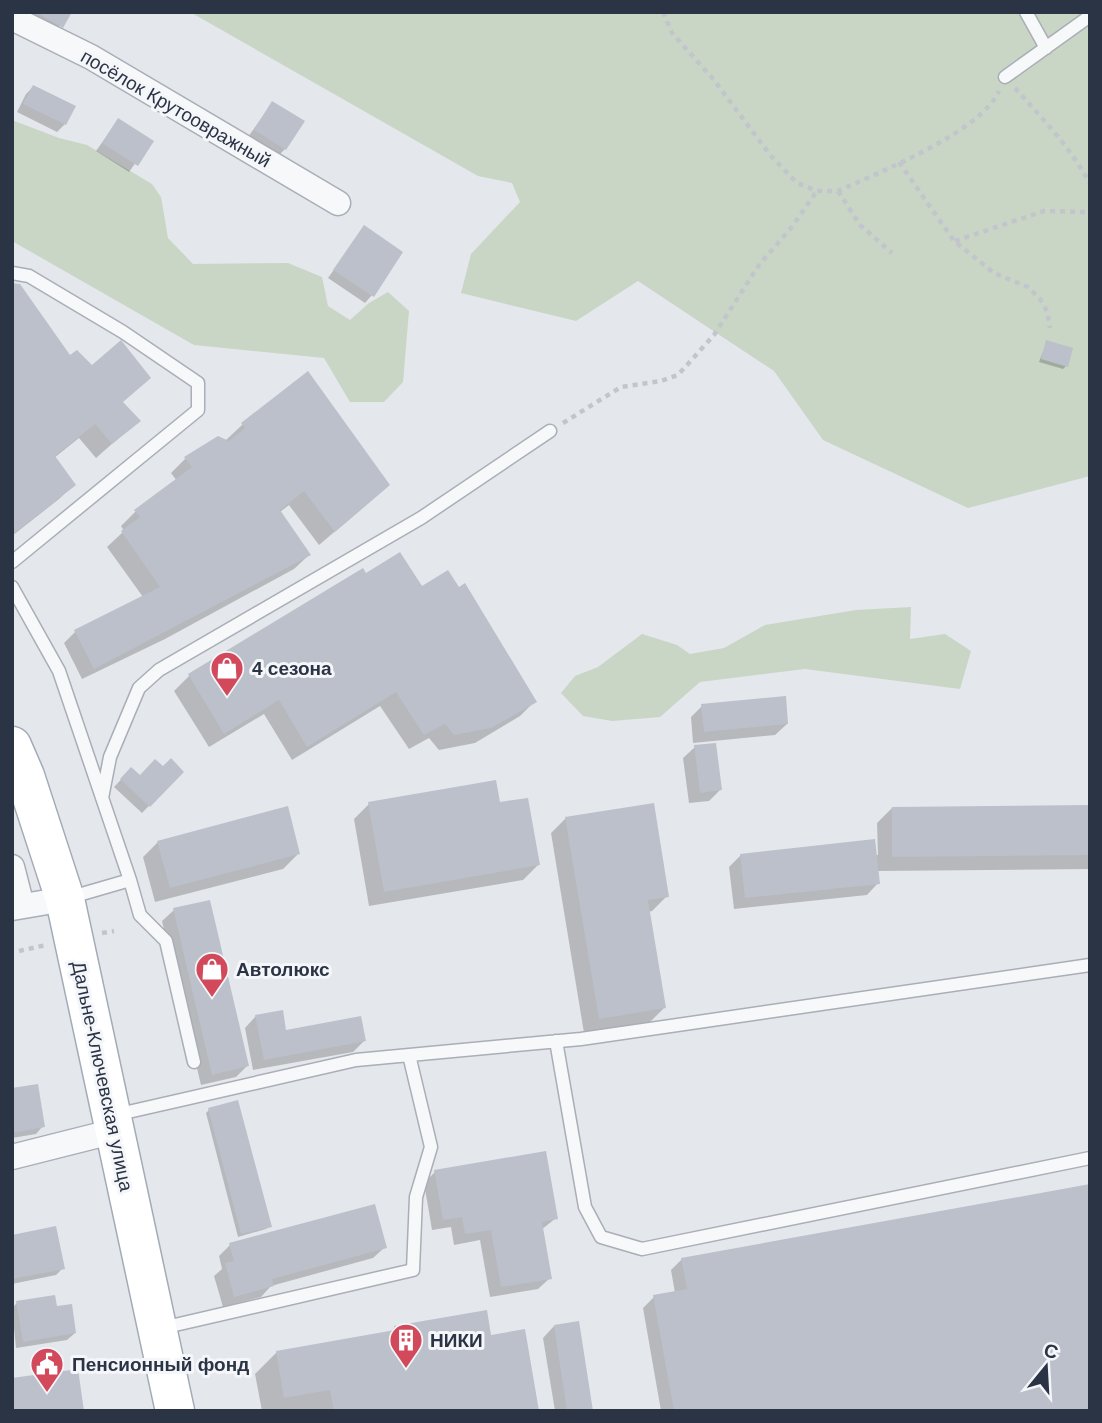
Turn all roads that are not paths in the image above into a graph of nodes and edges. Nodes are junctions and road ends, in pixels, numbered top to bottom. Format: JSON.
{"nodes":[{"id":1,"x":1026,"y":12,"type":"edge"},
{"id":2,"x":1090,"y":16,"type":"edge"},
{"id":3,"x":12,"y":18,"type":"edge"},
{"id":4,"x":1046,"y":48,"type":"junction"},
{"id":5,"x":1005,"y":77,"type":"road end"},
{"id":6,"x":338,"y":203,"type":"dead end"},
{"id":7,"x":12,"y":273,"type":"edge"},
{"id":8,"x":550,"y":431,"type":"road end"},
{"id":9,"x":12,"y":562,"type":"edge"},
{"id":10,"x":12,"y":587,"type":"edge"},
{"id":11,"x":12,"y":746,"type":"edge"},
{"id":12,"x":102,"y":798,"type":"junction"},
{"id":13,"x":12,"y":867,"type":"edge"},
{"id":14,"x":130,"y":880,"type":"junction"},
{"id":15,"x":65,"y":899,"type":"junction"},
{"id":16,"x":17,"y":907,"type":"edge"},
{"id":17,"x":1090,"y":965,"type":"edge"},
{"id":18,"x":556,"y":1041,"type":"junction"},
{"id":19,"x":410,"y":1055,"type":"junction"},
{"id":20,"x":194,"y":1062,"type":"dead end"},
{"id":21,"x":113,"y":1123,"type":"junction"},
{"id":22,"x":12,"y":1157,"type":"edge"},
{"id":23,"x":1090,"y":1158,"type":"edge"},
{"id":24,"x":158,"y":1329,"type":"junction"},
{"id":25,"x":175,"y":1411,"type":"edge"}],
"edges":[{"from":1,"to":4,"type":"lane"},
{"from":2,"to":4,"type":"lane"},
{"from":3,"to":6,"type":"street","name":"посёлок Крутоовражный"},
{"from":4,"to":5,"type":"lane"},
{"from":7,"to":9,"type":"lane"},
{"from":8,"to":12,"type":"lane"},
{"from":10,"to":12,"type":"lane"},
{"from":11,"to":15,"type":"main road","name":"Дальне-Ключевская улица"},
{"from":12,"to":14,"type":"lane"},
{"from":13,"to":16,"type":"street"},
{"from":14,"to":15,"type":"lane"},
{"from":14,"to":20,"type":"lane"},
{"from":15,"to":16,"type":"street"},
{"from":15,"to":21,"type":"main road","name":"Дальне-Ключевская улица"},
{"from":17,"to":18,"type":"lane"},
{"from":18,"to":19,"type":"lane"},
{"from":18,"to":23,"type":"lane"},
{"from":19,"to":21,"type":"lane"},
{"from":19,"to":24,"type":"lane"},
{"from":21,"to":22,"type":"street"},
{"from":21,"to":24,"type":"main road","name":"Дальне-Ключевская улица"},
{"from":24,"to":25,"type":"main road","name":"Дальне-Ключевская улица"}]}
